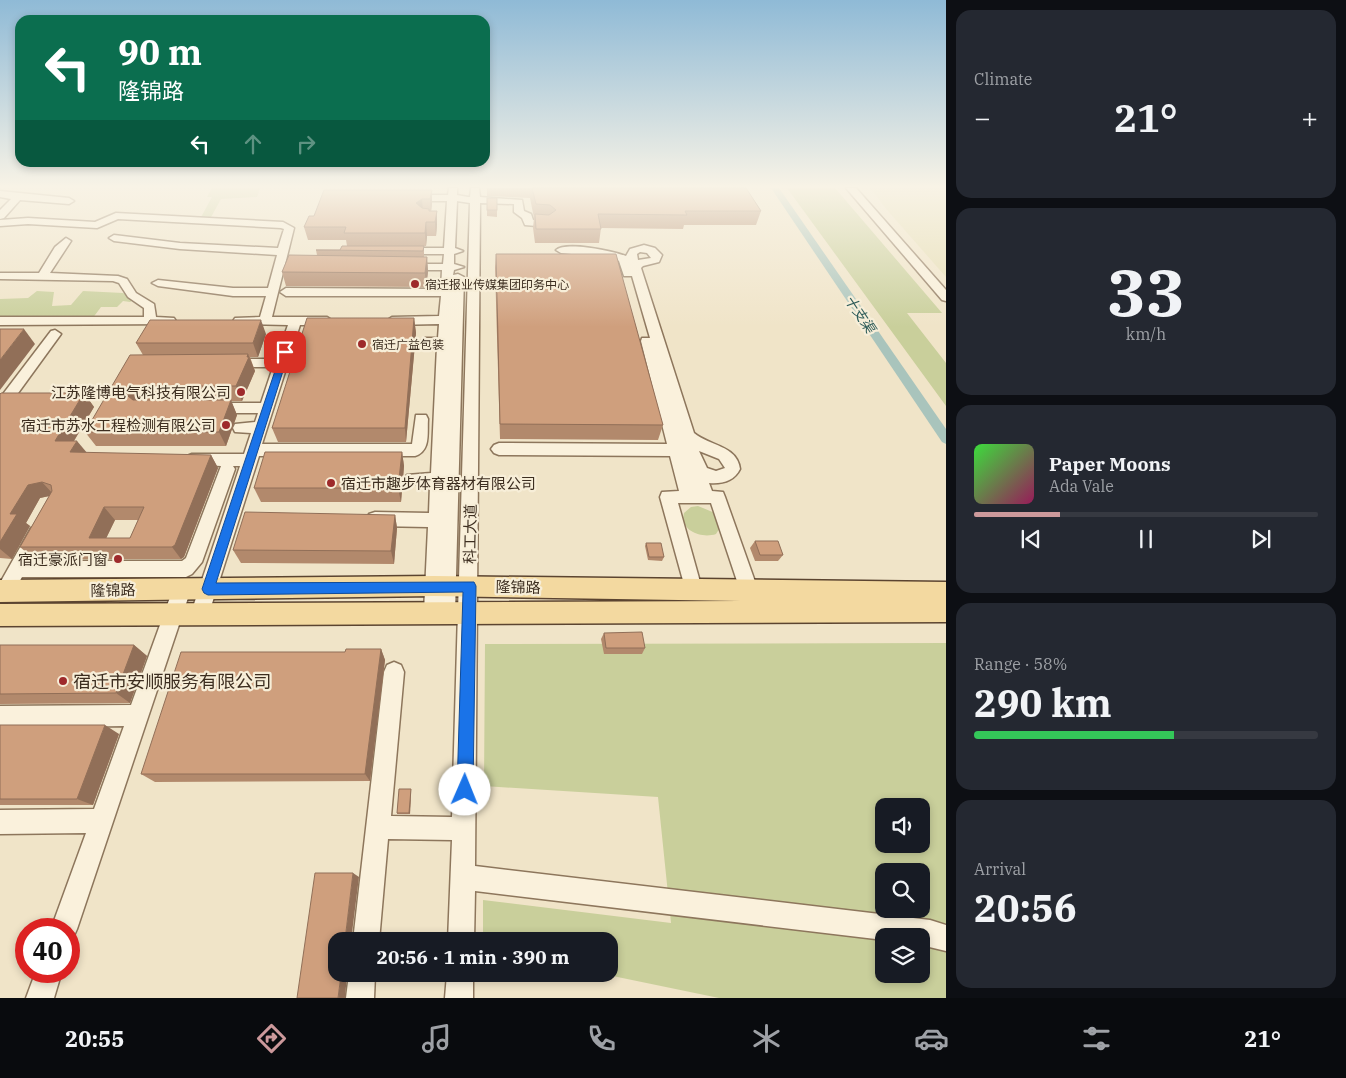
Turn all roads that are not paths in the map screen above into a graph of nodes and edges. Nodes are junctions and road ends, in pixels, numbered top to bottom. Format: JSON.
{"nodes":[{"id":1,"x":288,"y":235,"type":"edge"},
{"id":2,"x":453,"y":235,"type":"edge"},
{"id":3,"x":465,"y":235,"type":"edge"},
{"id":4,"x":891,"y":235,"type":"edge"},
{"id":5,"x":114,"y":238,"type":"dead end"},
{"id":6,"x":66,"y":240,"type":"dead end"},
{"id":7,"x":561,"y":250,"type":"dead end"},
{"id":8,"x":391,"y":251,"type":"edge"},
{"id":9,"x":454,"y":251,"type":"junction"},
{"id":10,"x":284,"y":252,"type":"junction"},
{"id":11,"x":392,"y":266,"type":"edge"},
{"id":12,"x":453,"y":267,"type":"junction"},
{"id":13,"x":0,"y":276,"type":"edge"},
{"id":14,"x":42,"y":277,"type":"junction"},
{"id":15,"x":158,"y":283,"type":"dead end"},
{"id":16,"x":273,"y":292,"type":"junction"},
{"id":17,"x":286,"y":292,"type":"dead end"},
{"id":18,"x":452,"y":293,"type":"junction"},
{"id":19,"x":946,"y":297,"type":"edge"},
{"id":20,"x":445,"y":320,"type":"junction"},
{"id":21,"x":0,"y":321,"type":"edge"},
{"id":22,"x":150,"y":321,"type":"junction"},
{"id":23,"x":178,"y":321,"type":"edge"},
{"id":24,"x":226,"y":321,"type":"edge"},
{"id":25,"x":265,"y":321,"type":"junction"},
{"id":26,"x":295,"y":321,"type":"junction"},
{"id":27,"x":345,"y":321,"type":"edge"},
{"id":28,"x":375,"y":321,"type":"edge"},
{"id":29,"x":55,"y":334,"type":"dead end"},
{"id":30,"x":425,"y":342,"type":"dead end"},
{"id":31,"x":450,"y":342,"type":"junction"},
{"id":32,"x":281,"y":363,"type":"junction"},
{"id":33,"x":213,"y":364,"type":"edge"},
{"id":34,"x":426,"y":381,"type":"dead end"},
{"id":35,"x":442,"y":381,"type":"junction"},
{"id":36,"x":0,"y":408,"type":"edge"},
{"id":37,"x":199,"y":408,"type":"edge"},
{"id":38,"x":267,"y":408,"type":"junction"},
{"id":39,"x":260,"y":427,"type":"junction"},
{"id":40,"x":447,"y":427,"type":"junction"},
{"id":41,"x":240,"y":428,"type":"dead end"},
{"id":42,"x":679,"y":441,"type":"junction"},
{"id":43,"x":499,"y":449,"type":"dead end"},
{"id":44,"x":251,"y":455,"type":"junction"},
{"id":45,"x":174,"y":460,"type":"edge"},
{"id":46,"x":226,"y":469,"type":"dead end"},
{"id":47,"x":698,"y":471,"type":"junction"},
{"id":48,"x":445,"y":479,"type":"junction"},
{"id":49,"x":413,"y":480,"type":"dead end"},
{"id":50,"x":689,"y":497,"type":"junction"},
{"id":51,"x":706,"y":497,"type":"junction"},
{"id":52,"x":210,"y":514,"type":"junction"},
{"id":53,"x":232,"y":515,"type":"junction"},
{"id":54,"x":362,"y":518,"type":"edge"},
{"id":55,"x":45,"y":519,"type":"edge"},
{"id":56,"x":437,"y":520,"type":"junction"},
{"id":57,"x":17,"y":569,"type":"junction"},
{"id":58,"x":98,"y":580,"type":"junction"},
{"id":59,"x":458,"y":586,"type":"junction"},
{"id":60,"x":182,"y":589,"type":"junction"},
{"id":61,"x":208,"y":589,"type":"junction"},
{"id":62,"x":693,"y":589,"type":"junction"},
{"id":63,"x":749,"y":590,"type":"junction"},
{"id":64,"x":2,"y":591,"type":"edge"},
{"id":65,"x":946,"y":593,"type":"edge"},
{"id":66,"x":946,"y":611,"type":"edge"},
{"id":67,"x":457,"y":612,"type":"junction"},
{"id":68,"x":173,"y":614,"type":"junction"},
{"id":69,"x":200,"y":614,"type":"junction"},
{"id":70,"x":0,"y":615,"type":"edge"},
{"id":71,"x":394,"y":672,"type":"dead end"},
{"id":72,"x":138,"y":715,"type":"junction"},
{"id":73,"x":0,"y":717,"type":"edge"},
{"id":74,"x":101,"y":821,"type":"junction"},
{"id":75,"x":0,"y":822,"type":"edge"},
{"id":76,"x":378,"y":827,"type":"junction"},
{"id":77,"x":464,"y":830,"type":"junction"},
{"id":78,"x":462,"y":877,"type":"junction"},
{"id":79,"x":68,"y":918,"type":"edge"},
{"id":80,"x":367,"y":932,"type":"edge"},
{"id":81,"x":461,"y":932,"type":"edge"},
{"id":82,"x":946,"y":938,"type":"edge"},
{"id":83,"x":361,"y":982,"type":"edge"},
{"id":84,"x":460,"y":982,"type":"edge"},
{"id":85,"x":45,"y":983,"type":"edge"},
{"id":86,"x":40,"y":998,"type":"edge"},
{"id":87,"x":360,"y":998,"type":"edge"},
{"id":88,"x":459,"y":998,"type":"edge"}],
"edges":[{"from":1,"to":10,"type":"street"},
{"from":2,"to":9,"type":"street","name":"科工大道"},
{"from":3,"to":59,"type":"street","name":"科工大道"},
{"from":4,"to":19,"type":"street"},
{"from":5,"to":10,"type":"street"},
{"from":6,"to":14,"type":"street"},
{"from":7,"to":42,"type":"street"},
{"from":8,"to":9,"type":"street"},
{"from":9,"to":12,"type":"street","name":"科工大道"},
{"from":10,"to":16,"type":"street"},
{"from":11,"to":12,"type":"lane"},
{"from":12,"to":18,"type":"street","name":"科工大道"},
{"from":13,"to":14,"type":"street"},
{"from":14,"to":22,"type":"street"},
{"from":15,"to":16,"type":"street"},
{"from":16,"to":25,"type":"street"},
{"from":17,"to":18,"type":"lane"},
{"from":18,"to":20,"type":"street"},
{"from":18,"to":31,"type":"street","name":"科工大道"},
{"from":20,"to":28,"type":"street"},
{"from":20,"to":31,"type":"street"},
{"from":21,"to":22,"type":"street"},
{"from":22,"to":23,"type":"street"},
{"from":24,"to":25,"type":"street"},
{"from":25,"to":26,"type":"street"},
{"from":26,"to":27,"type":"street"},
{"from":26,"to":32,"type":"street"},
{"from":29,"to":36,"type":"street"},
{"from":30,"to":31,"type":"street"},
{"from":31,"to":35,"type":"street"},
{"from":31,"to":40,"type":"street","name":"科工大道"},
{"from":32,"to":33,"type":"lane"},
{"from":32,"to":38,"type":"street"},
{"from":34,"to":35,"type":"lane"},
{"from":35,"to":40,"type":"street"},
{"from":37,"to":38,"type":"street"},
{"from":38,"to":39,"type":"street"},
{"from":39,"to":41,"type":"street"},
{"from":39,"to":44,"type":"street"},
{"from":40,"to":44,"type":"street"},
{"from":40,"to":48,"type":"street","name":"科工大道"},
{"from":42,"to":43,"type":"street"},
{"from":42,"to":47,"type":"street"},
{"from":42,"to":47,"type":"street"},
{"from":42,"to":50,"type":"street"},
{"from":44,"to":45,"type":"street"},
{"from":44,"to":53,"type":"street"},
{"from":46,"to":52,"type":"street"},
{"from":47,"to":51,"type":"street"},
{"from":48,"to":49,"type":"street"},
{"from":48,"to":56,"type":"street"},
{"from":48,"to":59,"type":"street","name":"科工大道"},
{"from":50,"to":51,"type":"street"},
{"from":50,"to":62,"type":"street"},
{"from":51,"to":63,"type":"street"},
{"from":52,"to":53,"type":"street"},
{"from":52,"to":58,"type":"street"},
{"from":53,"to":61,"type":"street"},
{"from":54,"to":56,"type":"street"},
{"from":55,"to":57,"type":"street"},
{"from":56,"to":59,"type":"street"},
{"from":57,"to":58,"type":"street"},
{"from":57,"to":64,"type":"street"},
{"from":58,"to":60,"type":"main road","name":"隆锦路"},
{"from":58,"to":64,"type":"main road","name":"隆锦路"},
{"from":59,"to":61,"type":"main road","name":"隆锦路"},
{"from":59,"to":62,"type":"main road","name":"隆锦路"},
{"from":59,"to":67,"type":"street","name":"科工大道"},
{"from":59,"to":67,"type":"street","name":"科工大道"},
{"from":60,"to":61,"type":"main road","name":"隆锦路"},
{"from":60,"to":68,"type":"street"},
{"from":61,"to":69,"type":"street"},
{"from":62,"to":63,"type":"main road","name":"隆锦路"},
{"from":63,"to":65,"type":"main road","name":"隆锦路"},
{"from":66,"to":67,"type":"main road","name":"隆锦路"},
{"from":67,"to":69,"type":"main road","name":"隆锦路"},
{"from":67,"to":77,"type":"street","name":"科工大道"},
{"from":68,"to":69,"type":"main road","name":"隆锦路"},
{"from":68,"to":70,"type":"main road","name":"隆锦路"},
{"from":68,"to":72,"type":"street"},
{"from":71,"to":76,"type":"street"},
{"from":72,"to":73,"type":"street"},
{"from":72,"to":74,"type":"street"},
{"from":74,"to":75,"type":"street"},
{"from":74,"to":79,"type":"street"},
{"from":76,"to":77,"type":"street"},
{"from":76,"to":80,"type":"street"},
{"from":77,"to":78,"type":"street","name":"科工大道"},
{"from":78,"to":81,"type":"street","name":"科工大道"},
{"from":78,"to":82,"type":"street"},
{"from":83,"to":87,"type":"street"},
{"from":84,"to":88,"type":"street"},
{"from":85,"to":86,"type":"street"}]}
